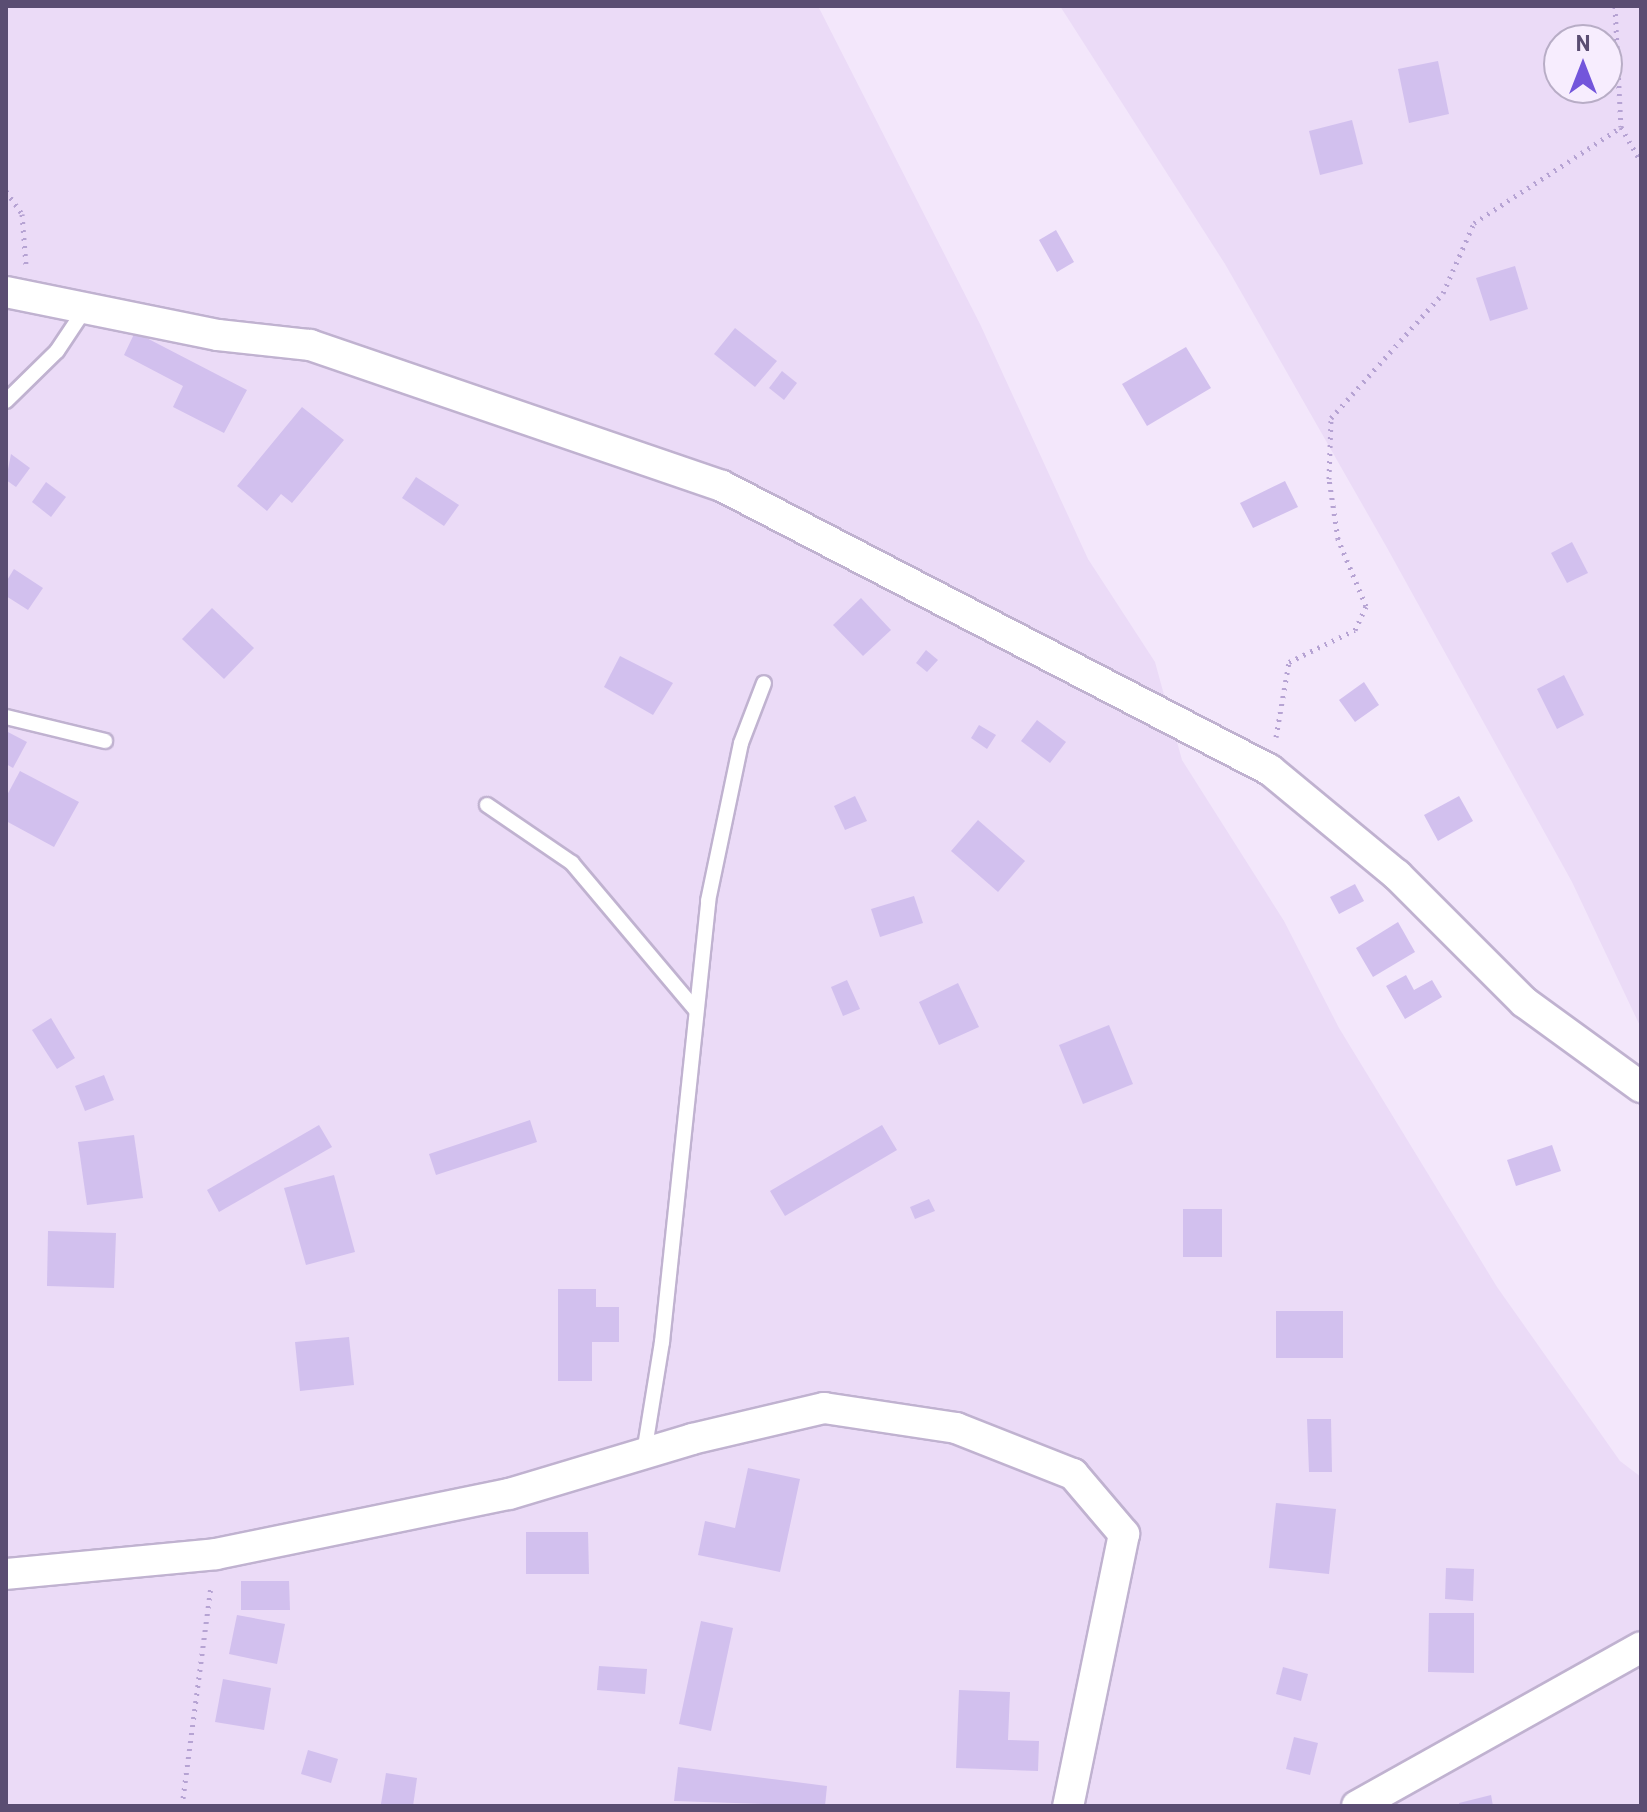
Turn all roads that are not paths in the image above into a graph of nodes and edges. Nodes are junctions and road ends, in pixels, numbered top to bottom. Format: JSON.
{"nodes":[{"id":1,"x":17,"y":294,"type":"edge"},
{"id":2,"x":85,"y":309,"type":"junction"},
{"id":3,"x":6,"y":401,"type":"edge"},
{"id":4,"x":764,"y":683,"type":"dead end"},
{"id":5,"x":6,"y":717,"type":"edge"},
{"id":6,"x":105,"y":741,"type":"dead end"},
{"id":7,"x":487,"y":805,"type":"dead end"},
{"id":8,"x":696,"y":1010,"type":"junction"},
{"id":9,"x":1641,"y":1087,"type":"edge"},
{"id":10,"x":644,"y":1453,"type":"junction"},
{"id":11,"x":6,"y":1574,"type":"edge"},
{"id":12,"x":1641,"y":1647,"type":"edge"},
{"id":13,"x":1068,"y":1806,"type":"edge"},
{"id":14,"x":1357,"y":1806,"type":"edge"}],
"edges":[{"from":1,"to":2,"type":"street"},
{"from":2,"to":3,"type":"lane"},
{"from":2,"to":9,"type":"street"},
{"from":4,"to":8,"type":"lane"},
{"from":5,"to":6,"type":"lane"},
{"from":7,"to":8,"type":"lane"},
{"from":8,"to":10,"type":"lane"},
{"from":10,"to":11,"type":"street"},
{"from":10,"to":13,"type":"street"},
{"from":12,"to":14,"type":"street"}]}
